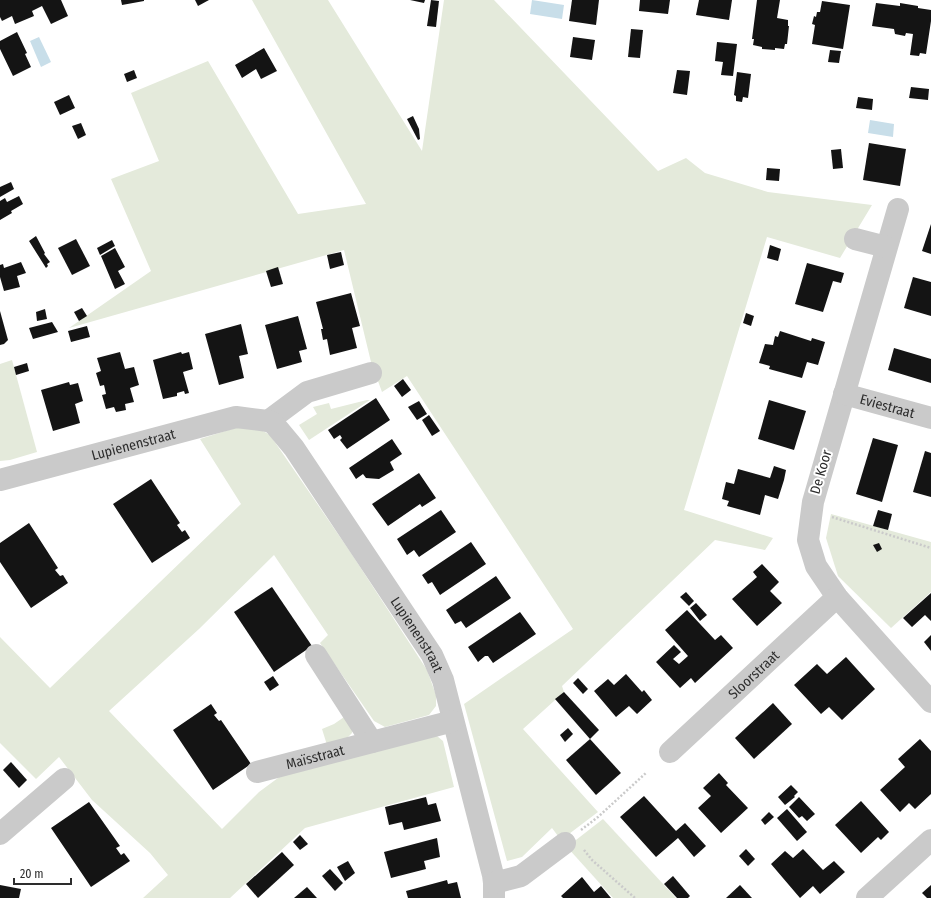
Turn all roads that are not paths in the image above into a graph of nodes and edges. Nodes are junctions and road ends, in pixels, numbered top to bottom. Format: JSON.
{"nodes":[{"id":1,"x":898,"y":209,"type":"dead end"},
{"id":2,"x":855,"y":239,"type":"dead end"},
{"id":3,"x":886,"y":247,"type":"junction"},
{"id":4,"x":371,"y":373,"type":"dead end"},
{"id":5,"x":844,"y":394,"type":"junction"},
{"id":6,"x":931,"y":418,"type":"edge"},
{"id":7,"x":268,"y":420,"type":"junction"},
{"id":8,"x":0,"y":480,"type":"edge"},
{"id":9,"x":837,"y":597,"type":"junction"},
{"id":10,"x":316,"y":655,"type":"dead end"},
{"id":11,"x":931,"y":702,"type":"edge"},
{"id":12,"x":453,"y":721,"type":"junction"},
{"id":13,"x":372,"y":742,"type":"junction"},
{"id":14,"x":670,"y":752,"type":"dead end"},
{"id":15,"x":257,"y":772,"type":"dead end"},
{"id":16,"x":64,"y":779,"type":"dead end"},
{"id":17,"x":0,"y":834,"type":"edge"},
{"id":18,"x":569,"y":840,"type":"road end"},
{"id":19,"x":931,"y":840,"type":"edge"},
{"id":20,"x":494,"y":890,"type":"edge"},
{"id":21,"x":867,"y":898,"type":"edge"}],
"edges":[{"from":1,"to":3,"type":"street","name":"De Koor"},
{"from":2,"to":3,"type":"street"},
{"from":3,"to":5,"type":"street","name":"De Koor"},
{"from":4,"to":7,"type":"street"},
{"from":5,"to":6,"type":"street","name":"Eviestraat"},
{"from":5,"to":9,"type":"street","name":"De Koor"},
{"from":7,"to":8,"type":"street","name":"Lupienenstraat"},
{"from":7,"to":12,"type":"street","name":"Lupienenstraat"},
{"from":9,"to":11,"type":"street","name":"De Koor"},
{"from":9,"to":14,"type":"street","name":"Sloorstraat"},
{"from":10,"to":13,"type":"street"},
{"from":12,"to":13,"type":"street","name":"Maïsstraat"},
{"from":12,"to":20,"type":"street","name":"Lupienenstraat"},
{"from":13,"to":15,"type":"street","name":"Maïsstraat"},
{"from":16,"to":17,"type":"street"},
{"from":18,"to":20,"type":"street","name":"Lupienenstraat"},
{"from":19,"to":21,"type":"street"}]}
